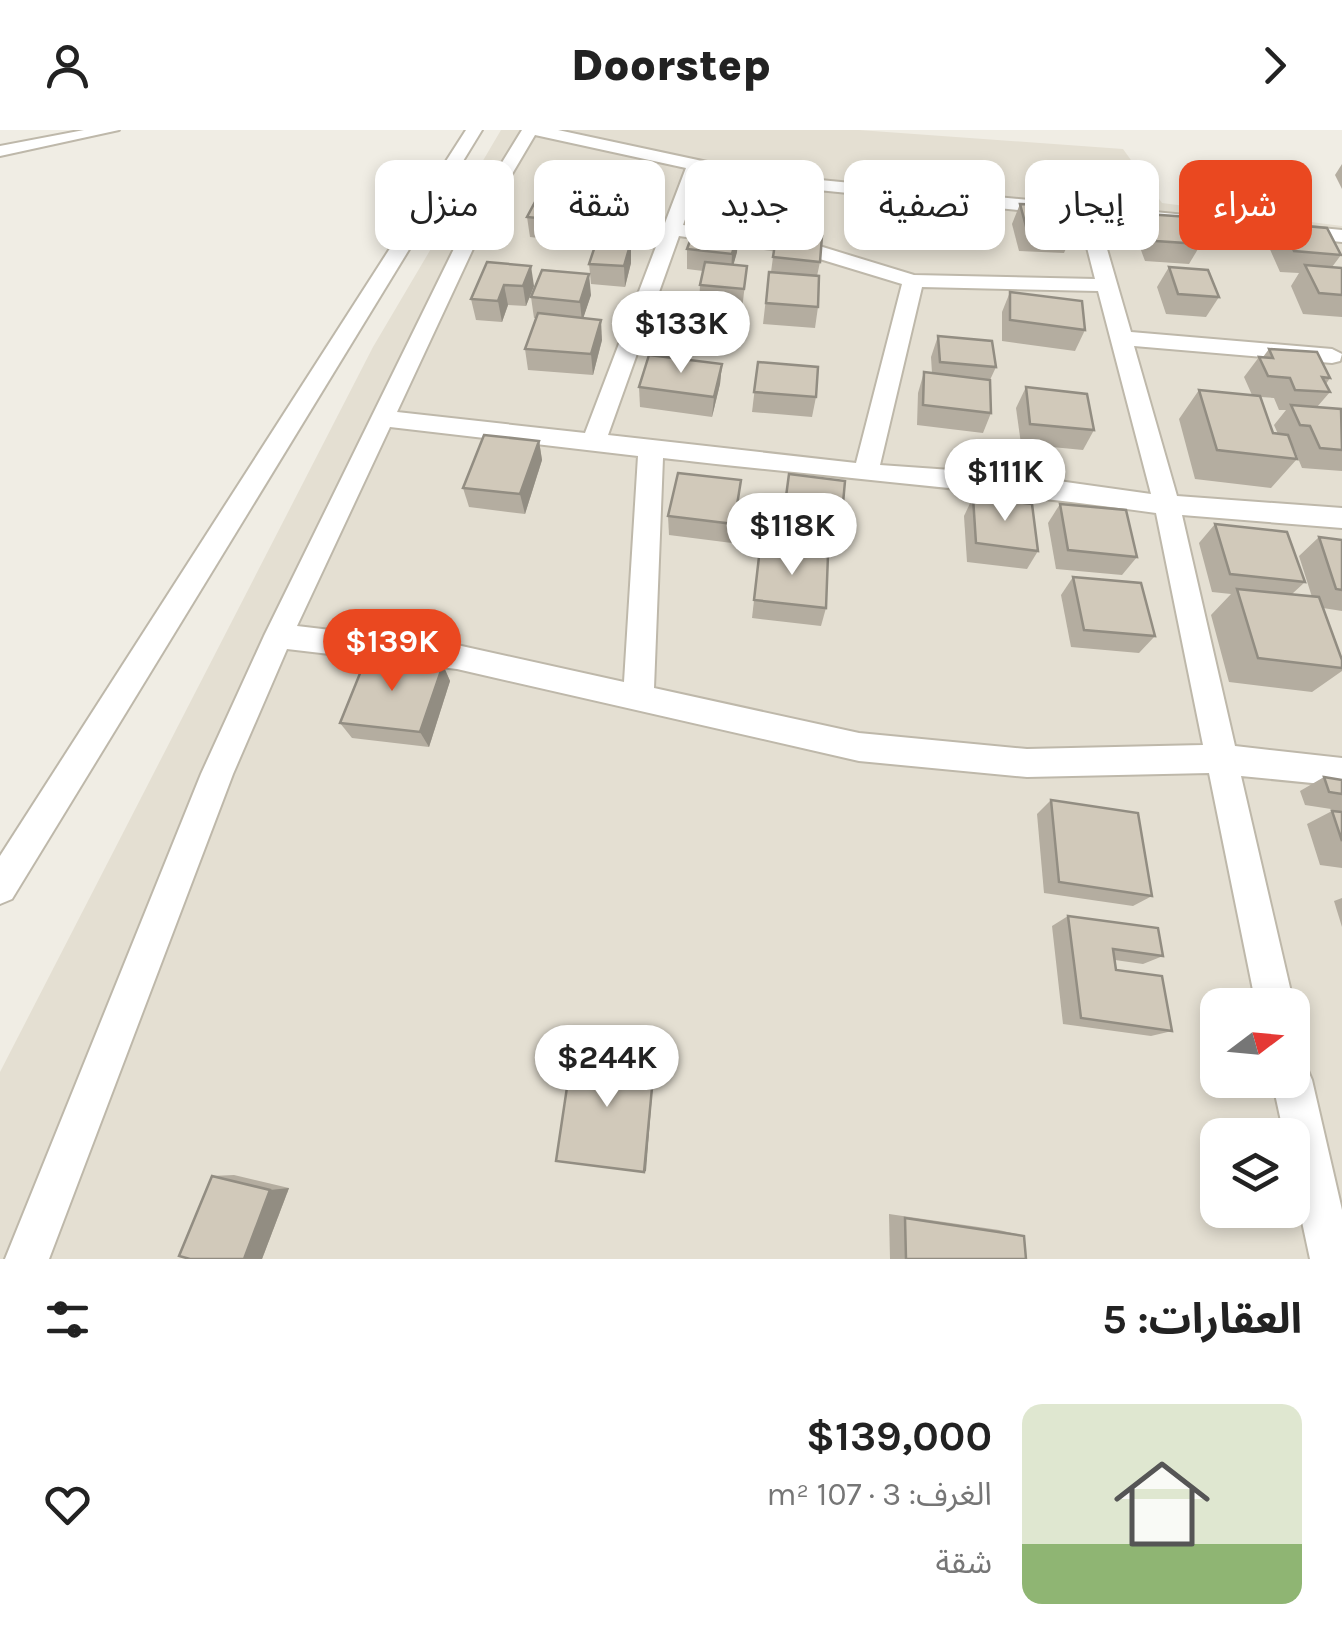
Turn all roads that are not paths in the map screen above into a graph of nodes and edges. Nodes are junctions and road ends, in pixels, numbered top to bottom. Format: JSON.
{"nodes":[{"id":1,"x":111,"y":130,"type":"edge"},
{"id":2,"x":474,"y":130,"type":"edge"},
{"id":3,"x":532,"y":130,"type":"edge"},
{"id":4,"x":0,"y":152,"type":"edge"},
{"id":5,"x":685,"y":164,"type":"edge"},
{"id":6,"x":824,"y":186,"type":"edge"},
{"id":7,"x":685,"y":193,"type":"edge"},
{"id":8,"x":1025,"y":206,"type":"edge"},
{"id":9,"x":1159,"y":219,"type":"edge"},
{"id":10,"x":672,"y":229,"type":"junction"},
{"id":11,"x":1342,"y":236,"type":"edge"},
{"id":12,"x":1097,"y":250,"type":"edge"},
{"id":13,"x":913,"y":281,"type":"junction"},
{"id":14,"x":1107,"y":285,"type":"junction"},
{"id":15,"x":1121,"y":338,"type":"junction"},
{"id":16,"x":1332,"y":356,"type":"dead end"},
{"id":17,"x":381,"y":418,"type":"junction"},
{"id":18,"x":594,"y":441,"type":"junction"},
{"id":19,"x":652,"y":448,"type":"junction"},
{"id":20,"x":866,"y":473,"type":"junction"},
{"id":21,"x":1167,"y":505,"type":"junction"},
{"id":22,"x":1342,"y":518,"type":"edge"},
{"id":23,"x":278,"y":636,"type":"junction"},
{"id":24,"x":638,"y":700,"type":"junction"},
{"id":25,"x":1220,"y":759,"type":"junction"},
{"id":26,"x":1342,"y":772,"type":"edge"},
{"id":27,"x":0,"y":887,"type":"edge"},
{"id":28,"x":1271,"y":988,"type":"edge"},
{"id":29,"x":1296,"y":1098,"type":"edge"},
{"id":30,"x":26,"y":1259,"type":"edge"},
{"id":31,"x":1332,"y":1259,"type":"edge"}],
"edges":[{"from":1,"to":4,"type":"street"},
{"from":2,"to":27,"type":"street"},
{"from":3,"to":5,"type":"street"},
{"from":3,"to":17,"type":"street"},
{"from":6,"to":8,"type":"street"},
{"from":7,"to":10,"type":"street"},
{"from":9,"to":11,"type":"street"},
{"from":10,"to":13,"type":"street"},
{"from":10,"to":18,"type":"street"},
{"from":12,"to":14,"type":"street"},
{"from":13,"to":14,"type":"street"},
{"from":13,"to":20,"type":"street"},
{"from":14,"to":15,"type":"street"},
{"from":15,"to":16,"type":"street"},
{"from":15,"to":21,"type":"street"},
{"from":17,"to":18,"type":"street"},
{"from":17,"to":23,"type":"street"},
{"from":18,"to":19,"type":"street"},
{"from":19,"to":20,"type":"street"},
{"from":19,"to":24,"type":"street"},
{"from":20,"to":21,"type":"street"},
{"from":21,"to":22,"type":"street"},
{"from":21,"to":25,"type":"street"},
{"from":23,"to":24,"type":"street"},
{"from":23,"to":30,"type":"street"},
{"from":24,"to":25,"type":"street"},
{"from":25,"to":26,"type":"street"},
{"from":25,"to":28,"type":"street"},
{"from":29,"to":31,"type":"street"}]}
